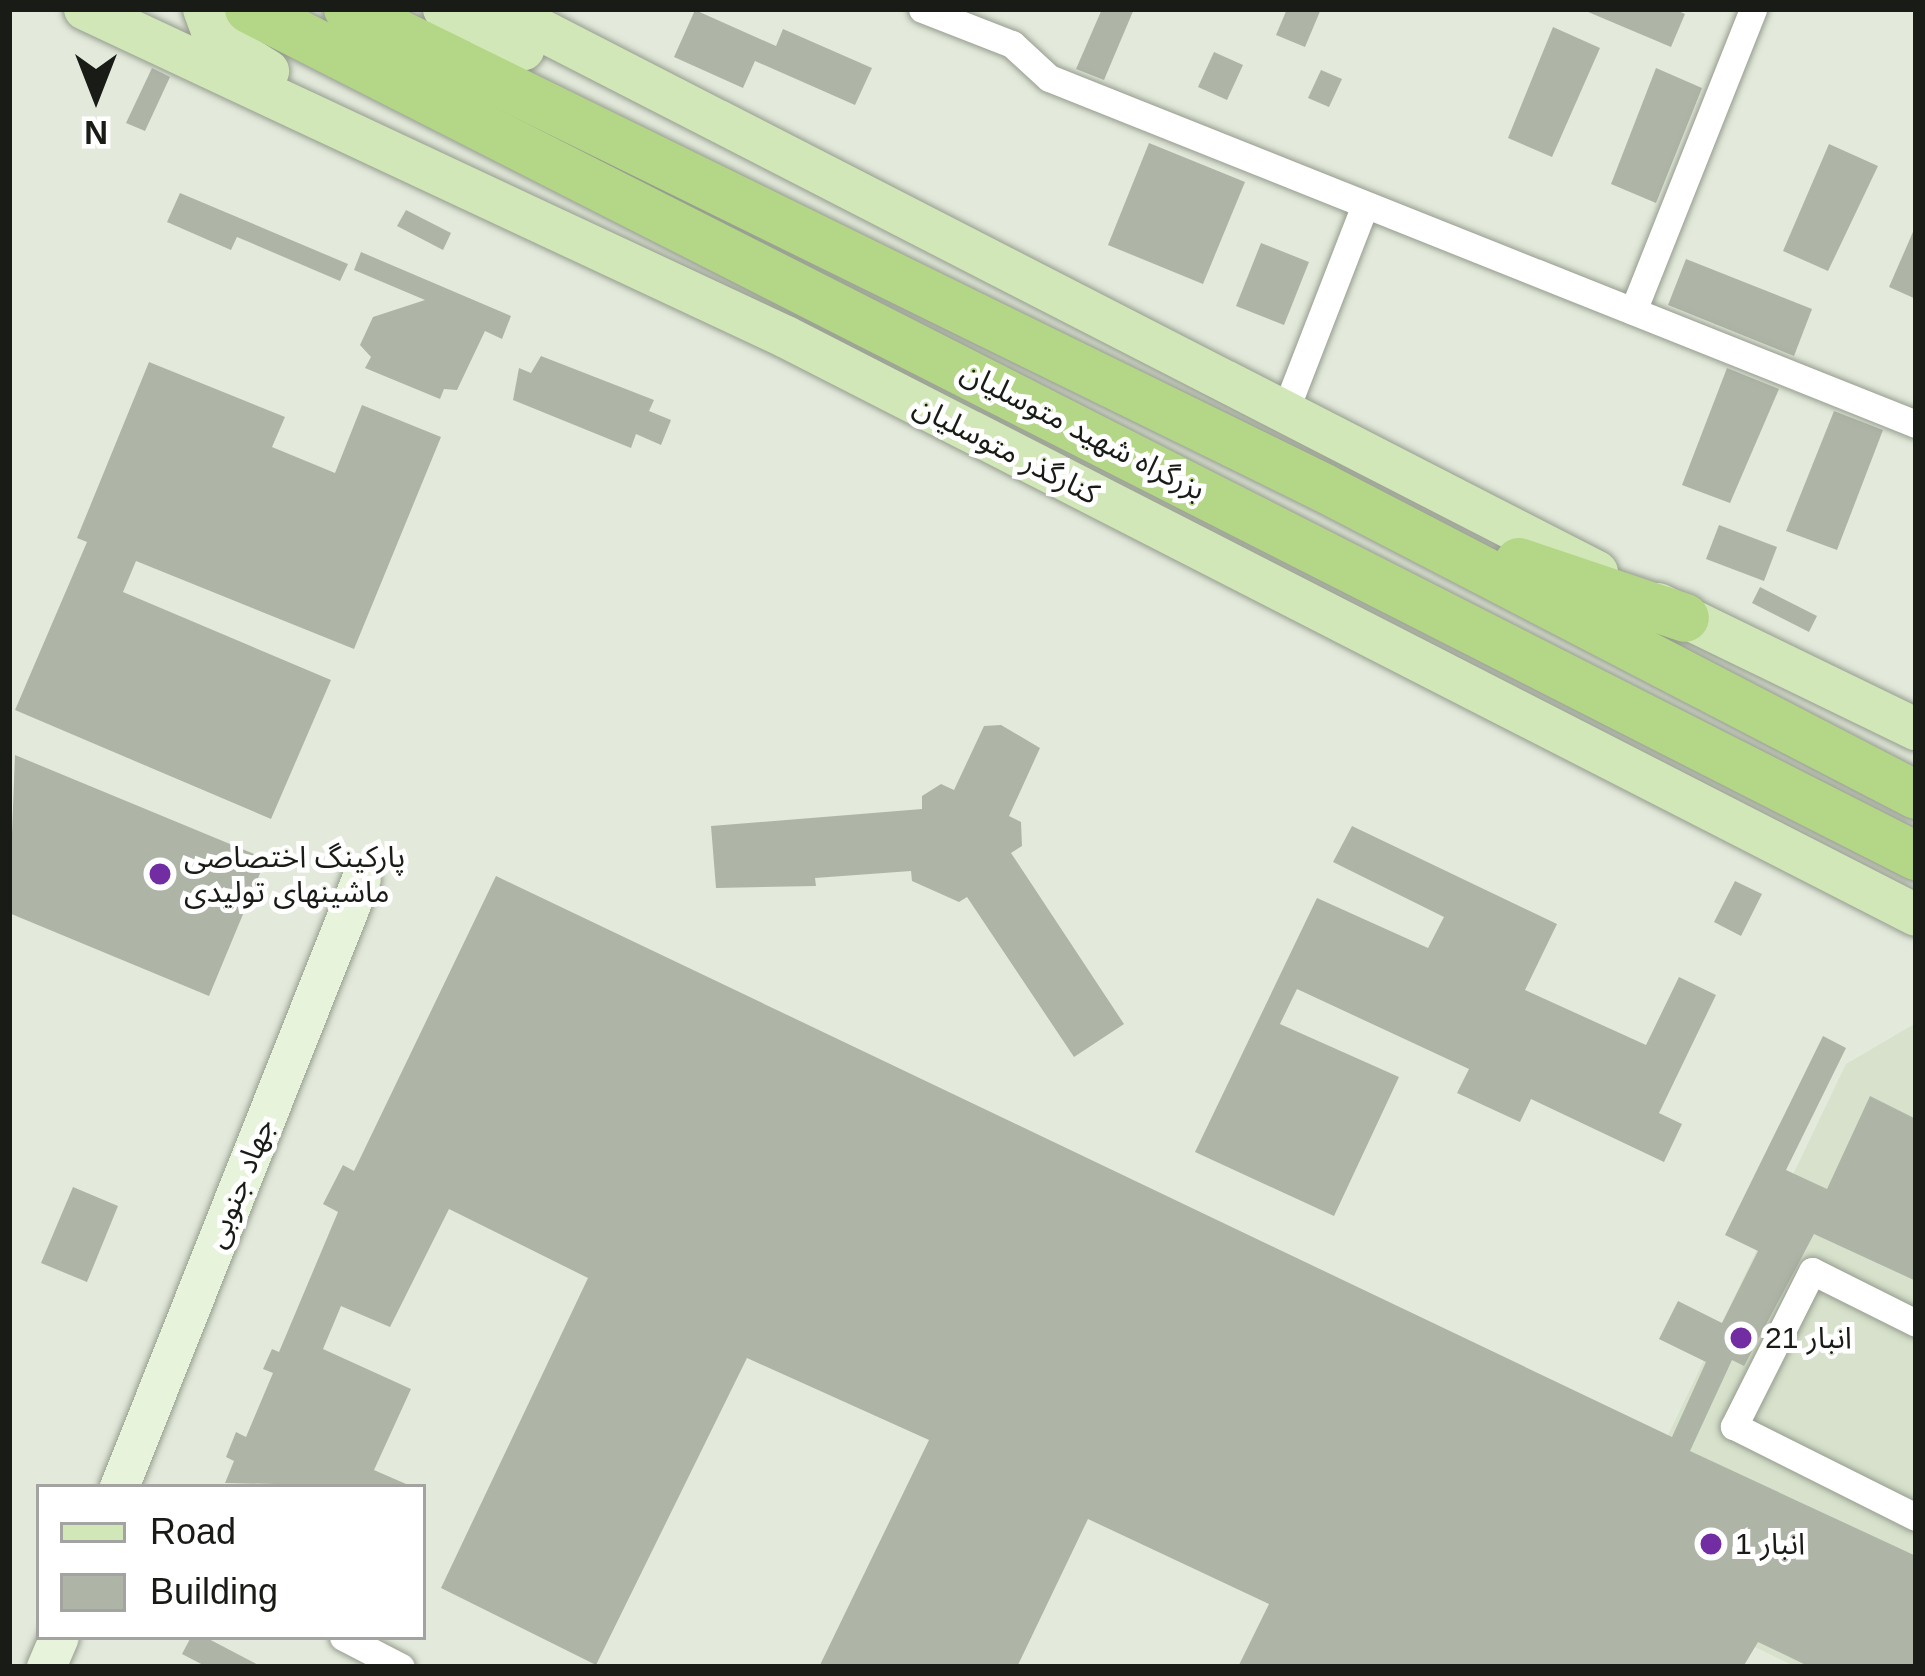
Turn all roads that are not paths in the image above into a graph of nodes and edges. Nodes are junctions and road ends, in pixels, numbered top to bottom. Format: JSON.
{"nodes":[{"id":1,"x":86,"y":9,"type":"edge"},
{"id":2,"x":205,"y":9,"type":"edge"},
{"id":3,"x":249,"y":9,"type":"edge"},
{"id":4,"x":348,"y":9,"type":"edge"},
{"id":5,"x":443,"y":9,"type":"edge"},
{"id":6,"x":500,"y":9,"type":"edge"},
{"id":7,"x":922,"y":9,"type":"edge"},
{"id":8,"x":1753,"y":9,"type":"edge"},
{"id":9,"x":1364,"y":207,"type":"junction"},
{"id":10,"x":1086,"y":305,"type":"junction"},
{"id":11,"x":1634,"y":311,"type":"junction"},
{"id":12,"x":760,"y":325,"type":"junction"},
{"id":13,"x":1285,"y":411,"type":"junction"},
{"id":14,"x":1916,"y":424,"type":"edge"},
{"id":15,"x":1324,"y":488,"type":"junction"},
{"id":16,"x":1685,"y":618,"type":"junction"},
{"id":17,"x":1916,"y":729,"type":"edge"},
{"id":18,"x":1688,"y":743,"type":"junction"},
{"id":19,"x":1916,"y":795,"type":"edge"},
{"id":20,"x":1916,"y":856,"type":"edge"},
{"id":21,"x":361,"y":879,"type":"dead end"},
{"id":22,"x":1916,"y":884,"type":"edge"},
{"id":23,"x":1916,"y":915,"type":"edge"},
{"id":24,"x":1916,"y":1323,"type":"edge"},
{"id":25,"x":120,"y":1484,"type":"edge"},
{"id":26,"x":1916,"y":1516,"type":"edge"},
{"id":27,"x":349,"y":1640,"type":"edge"},
{"id":28,"x":401,"y":1667,"type":"edge"}],
"edges":[{"from":1,"to":12,"type":"main road","name":"کنارگذر متوسلیان"},
{"from":2,"to":12,"type":"main road"},
{"from":3,"to":18,"type":"highway","name":"بزرگراه شهید متوسلیان"},
{"from":4,"to":15,"type":"highway","name":"بزرگراه شهید متوسلیان"},
{"from":5,"to":10,"type":"main road"},
{"from":6,"to":10,"type":"main road"},
{"from":7,"to":9,"type":"street"},
{"from":8,"to":11,"type":"street"},
{"from":9,"to":11,"type":"street"},
{"from":9,"to":13,"type":"street"},
{"from":10,"to":13,"type":"main road"},
{"from":11,"to":14,"type":"street"},
{"from":12,"to":23,"type":"main road","name":"کنارگذر متوسلیان"},
{"from":13,"to":16,"type":"main road"},
{"from":15,"to":16,"type":"highway"},
{"from":15,"to":19,"type":"highway","name":"بزرگراه شهید متوسلیان"},
{"from":16,"to":17,"type":"main road"},
{"from":18,"to":20,"type":"highway","name":"بزرگراه شهید متوسلیان"},
{"from":18,"to":22,"type":"highway"},
{"from":21,"to":25,"type":"street","name":"جهاد جنوبی"},
{"from":24,"to":26,"type":"street"},
{"from":27,"to":28,"type":"street"}]}
